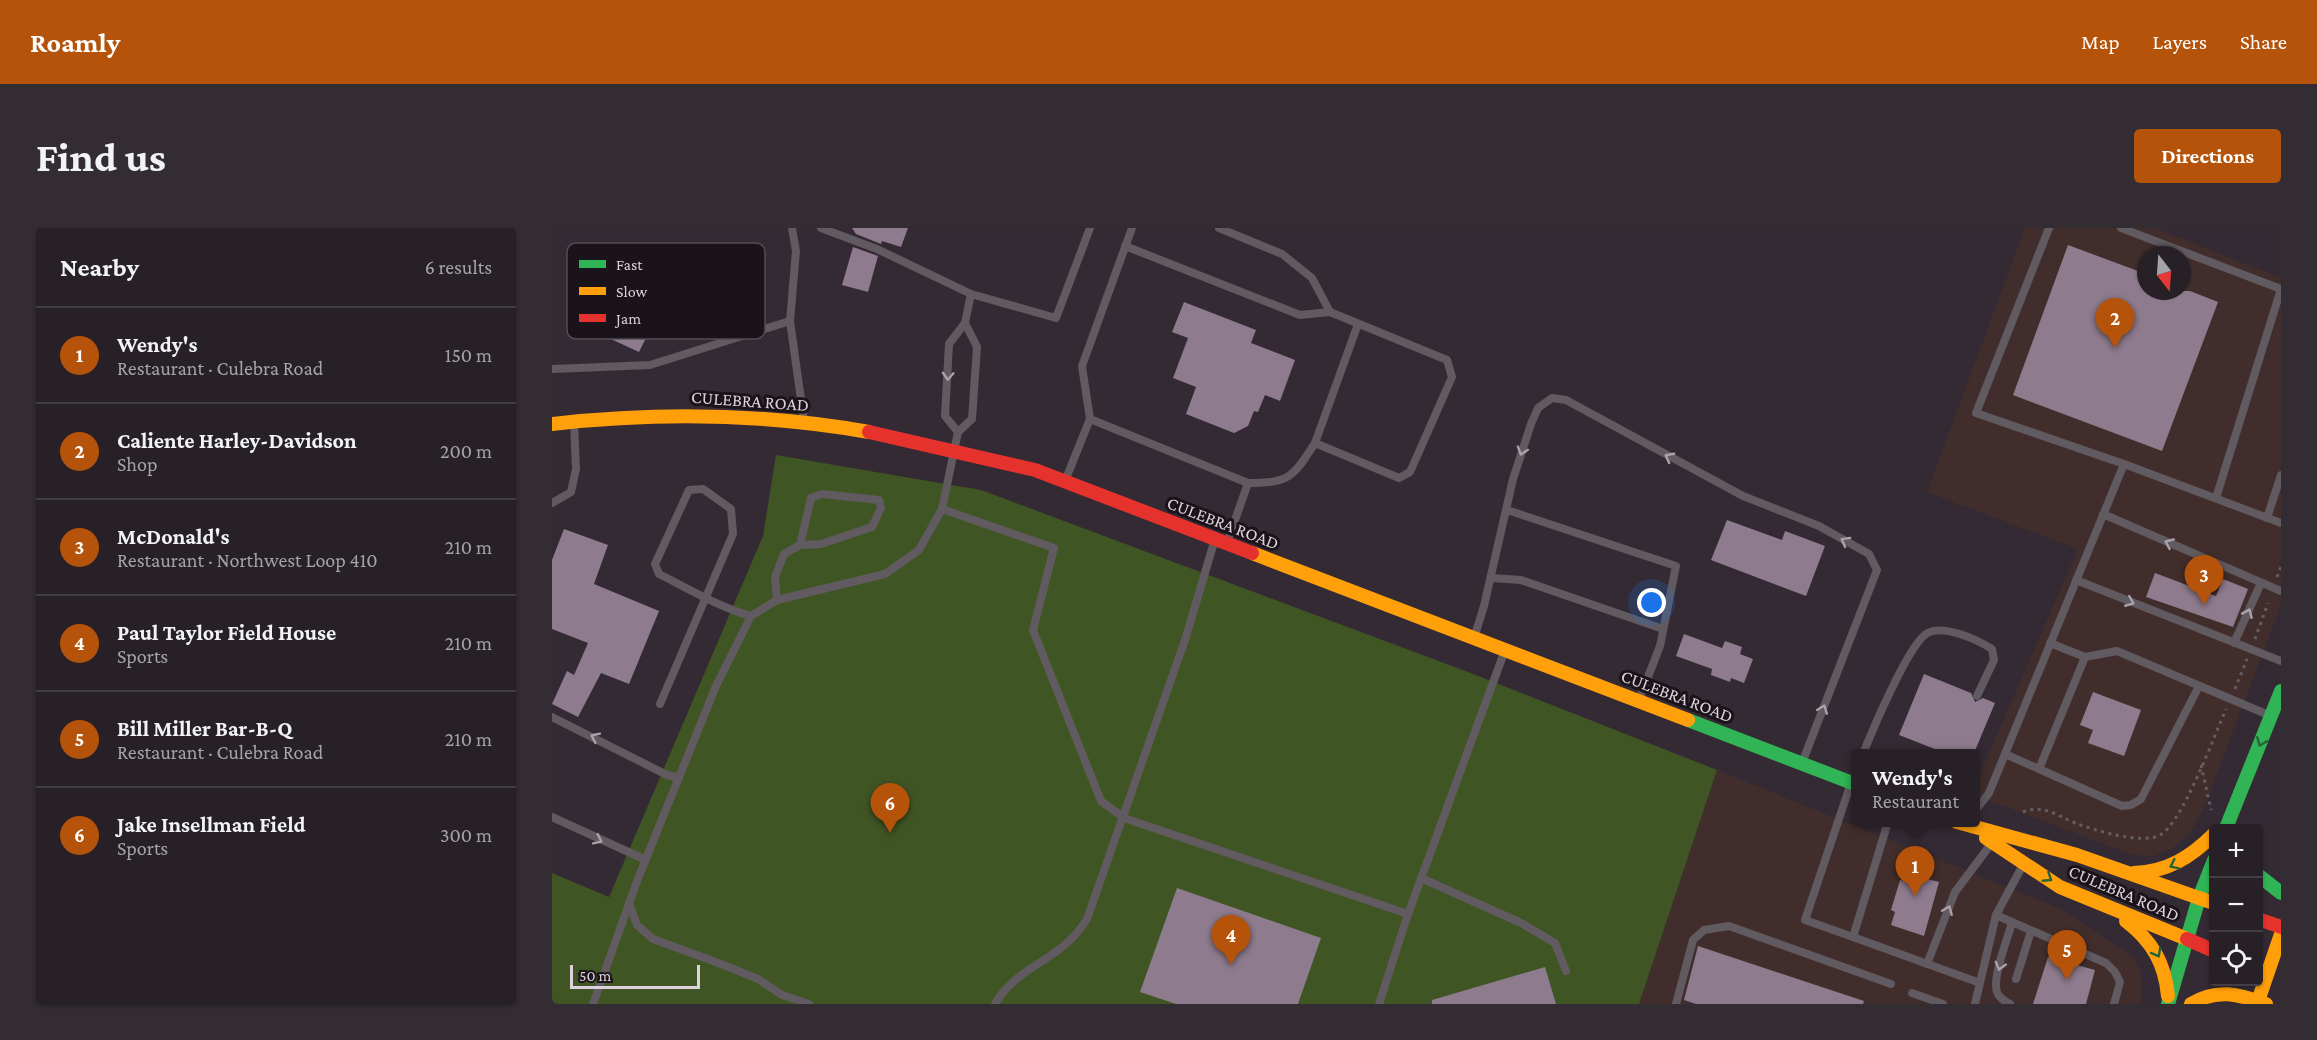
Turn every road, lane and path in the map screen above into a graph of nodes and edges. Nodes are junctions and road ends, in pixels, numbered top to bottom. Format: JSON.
{"nodes":[{"id":1,"x":792,"y":228,"type":"edge"},
{"id":2,"x":821,"y":228,"type":"edge"},
{"id":3,"x":1090,"y":228,"type":"edge"},
{"id":4,"x":1132,"y":228,"type":"edge"},
{"id":5,"x":1219,"y":228,"type":"edge"},
{"id":6,"x":2049,"y":228,"type":"edge"},
{"id":7,"x":2121,"y":228,"type":"edge"},
{"id":8,"x":1125,"y":246,"type":"junction"},
{"id":9,"x":2281,"y":289,"type":"edge"},
{"id":10,"x":971,"y":294,"type":"junction"},
{"id":11,"x":1330,"y":312,"type":"junction"},
{"id":12,"x":790,"y":321,"type":"junction"},
{"id":13,"x":965,"y":323,"type":"junction"},
{"id":14,"x":1358,"y":324,"type":"junction"},
{"id":15,"x":765,"y":329,"type":"edge"},
{"id":16,"x":733,"y":339,"type":"edge"},
{"id":17,"x":552,"y":369,"type":"edge"},
{"id":18,"x":1090,"y":419,"type":"junction"},
{"id":19,"x":574,"y":422,"type":"junction"},
{"id":20,"x":804,"y":422,"type":"junction"},
{"id":21,"x":552,"y":424,"type":"edge"},
{"id":22,"x":958,"y":432,"type":"junction"},
{"id":23,"x":1315,"y":443,"type":"junction"},
{"id":24,"x":955,"y":450,"type":"junction"},
{"id":25,"x":2124,"y":464,"type":"junction"},
{"id":26,"x":2281,"y":475,"type":"edge"},
{"id":27,"x":1065,"y":482,"type":"junction"},
{"id":28,"x":1248,"y":483,"type":"junction"},
{"id":29,"x":2216,"y":498,"type":"junction"},
{"id":30,"x":552,"y":502,"type":"edge"},
{"id":31,"x":942,"y":509,"type":"junction"},
{"id":32,"x":1506,"y":510,"type":"junction"},
{"id":33,"x":2103,"y":514,"type":"junction"},
{"id":34,"x":2267,"y":518,"type":"junction"},
{"id":35,"x":2281,"y":523,"type":"edge"},
{"id":36,"x":1221,"y":541,"type":"junction"},
{"id":37,"x":800,"y":545,"type":"junction"},
{"id":38,"x":1491,"y":578,"type":"junction"},
{"id":39,"x":2076,"y":580,"type":"junction"},
{"id":40,"x":2261,"y":583,"type":"junction"},
{"id":41,"x":2281,"y":591,"type":"edge"},
{"id":42,"x":706,"y":597,"type":"junction"},
{"id":43,"x":777,"y":600,"type":"junction"},
{"id":44,"x":752,"y":616,"type":"junction"},
{"id":45,"x":1663,"y":629,"type":"junction"},
{"id":46,"x":1474,"y":638,"type":"junction"},
{"id":47,"x":2050,"y":643,"type":"junction"},
{"id":48,"x":2234,"y":643,"type":"junction"},
{"id":49,"x":1505,"y":650,"type":"junction"},
{"id":50,"x":2085,"y":657,"type":"junction"},
{"id":51,"x":2281,"y":661,"type":"edge"},
{"id":52,"x":2199,"y":686,"type":"junction"},
{"id":53,"x":2281,"y":691,"type":"edge"},
{"id":54,"x":1977,"y":696,"type":"dead end"},
{"id":55,"x":1639,"y":701,"type":"junction"},
{"id":56,"x":660,"y":704,"type":"dead end"},
{"id":57,"x":2271,"y":716,"type":"junction"},
{"id":58,"x":552,"y":717,"type":"edge"},
{"id":59,"x":1865,"y":749,"type":"edge"},
{"id":60,"x":2006,"y":754,"type":"junction"},
{"id":61,"x":1802,"y":763,"type":"junction"},
{"id":62,"x":2201,"y":765,"type":"dead end"},
{"id":63,"x":2039,"y":769,"type":"junction"},
{"id":64,"x":679,"y":778,"type":"junction"},
{"id":65,"x":1851,"y":778,"type":"edge"},
{"id":66,"x":1851,"y":788,"type":"edge"},
{"id":67,"x":2241,"y":792,"type":"junction"},
{"id":68,"x":1980,"y":804,"type":"edge"},
{"id":69,"x":2211,"y":810,"type":"dead end"},
{"id":70,"x":552,"y":817,"type":"edge"},
{"id":71,"x":1124,"y":818,"type":"junction"},
{"id":72,"x":2221,"y":824,"type":"edge"},
{"id":73,"x":2228,"y":824,"type":"edge"},
{"id":74,"x":2243,"y":824,"type":"edge"},
{"id":75,"x":1886,"y":827,"type":"edge"},
{"id":76,"x":1968,"y":827,"type":"edge"},
{"id":77,"x":1976,"y":827,"type":"edge"},
{"id":78,"x":2209,"y":839,"type":"edge"},
{"id":79,"x":1992,"y":842,"type":"junction"},
{"id":80,"x":646,"y":860,"type":"junction"},
{"id":81,"x":2024,"y":863,"type":"junction"},
{"id":82,"x":2125,"y":872,"type":"junction"},
{"id":83,"x":2209,"y":873,"type":"edge"},
{"id":84,"x":1421,"y":878,"type":"junction"},
{"id":85,"x":2263,"y":878,"type":"edge"},
{"id":86,"x":2281,"y":893,"type":"edge"},
{"id":87,"x":2199,"y":898,"type":"junction"},
{"id":88,"x":2209,"y":901,"type":"edge"},
{"id":89,"x":629,"y":903,"type":"junction"},
{"id":90,"x":2096,"y":904,"type":"junction"},
{"id":91,"x":1408,"y":914,"type":"junction"},
{"id":92,"x":1996,"y":915,"type":"junction"},
{"id":93,"x":2263,"y":920,"type":"edge"},
{"id":94,"x":2012,"y":922,"type":"junction"},
{"id":95,"x":2281,"y":927,"type":"edge"},
{"id":96,"x":2031,"y":931,"type":"junction"},
{"id":97,"x":2281,"y":934,"type":"edge"},
{"id":98,"x":1853,"y":937,"type":"junction"},
{"id":99,"x":2187,"y":939,"type":"junction"},
{"id":100,"x":2209,"y":949,"type":"edge"},
{"id":101,"x":1927,"y":964,"type":"junction"},
{"id":102,"x":2263,"y":970,"type":"edge"},
{"id":103,"x":1566,"y":971,"type":"dead end"},
{"id":104,"x":2281,"y":976,"type":"edge"},
{"id":105,"x":2016,"y":979,"type":"dead end"},
{"id":106,"x":1980,"y":983,"type":"junction"},
{"id":107,"x":1891,"y":984,"type":"dead end"},
{"id":108,"x":1912,"y":993,"type":"dead end"},
{"id":109,"x":593,"y":1004,"type":"edge"},
{"id":110,"x":809,"y":1004,"type":"edge"},
{"id":111,"x":995,"y":1004,"type":"edge"},
{"id":112,"x":1379,"y":1004,"type":"edge"},
{"id":113,"x":1676,"y":1004,"type":"edge"},
{"id":114,"x":1943,"y":1004,"type":"edge"},
{"id":115,"x":1975,"y":1004,"type":"edge"},
{"id":116,"x":2010,"y":1004,"type":"edge"},
{"id":117,"x":2114,"y":1004,"type":"edge"},
{"id":118,"x":2168,"y":1004,"type":"edge"},
{"id":119,"x":2191,"y":1004,"type":"edge"},
{"id":120,"x":2257,"y":1004,"type":"edge"},
{"id":121,"x":2266,"y":1004,"type":"edge"}],
"edges":[{"from":1,"to":12,"type":"lane"},
{"from":2,"to":10,"type":"lane"},
{"from":3,"to":10,"type":"lane"},
{"from":4,"to":8,"type":"lane"},
{"from":5,"to":11,"type":"lane"},
{"from":6,"to":25,"type":"lane"},
{"from":7,"to":9,"type":"lane"},
{"from":8,"to":11,"type":"lane"},
{"from":8,"to":18,"type":"lane"},
{"from":9,"to":29,"type":"lane"},
{"from":10,"to":13,"type":"lane"},
{"from":11,"to":14,"type":"lane"},
{"from":12,"to":15,"type":"lane"},
{"from":12,"to":20,"type":"lane"},
{"from":13,"to":22,"type":"lane"},
{"from":13,"to":22,"type":"lane","one_way":true},
{"from":14,"to":23,"type":"lane"},
{"from":14,"to":23,"type":"lane"},
{"from":16,"to":17,"type":"lane"},
{"from":18,"to":27,"type":"lane"},
{"from":18,"to":28,"type":"lane"},
{"from":19,"to":20,"type":"main road","name":"CULEBRA ROAD"},
{"from":19,"to":21,"type":"main road","name":"CULEBRA ROAD"},
{"from":19,"to":30,"type":"lane"},
{"from":20,"to":24,"type":"main road","name":"CULEBRA ROAD"},
{"from":22,"to":24,"type":"lane"},
{"from":23,"to":28,"type":"lane"},
{"from":24,"to":27,"type":"main road","name":"CULEBRA ROAD"},
{"from":24,"to":31,"type":"lane"},
{"from":25,"to":29,"type":"lane"},
{"from":25,"to":33,"type":"lane"},
{"from":26,"to":34,"type":"lane"},
{"from":27,"to":36,"type":"main road","name":"CULEBRA ROAD"},
{"from":28,"to":36,"type":"lane"},
{"from":29,"to":34,"type":"lane"},
{"from":31,"to":43,"type":"lane"},
{"from":31,"to":71,"type":"lane"},
{"from":32,"to":38,"type":"lane"},
{"from":32,"to":45,"type":"lane"},
{"from":61,"to":32,"type":"lane","one_way":true},
{"from":33,"to":39,"type":"lane"},
{"from":40,"to":33,"type":"lane","one_way":true},
{"from":34,"to":35,"type":"lane"},
{"from":36,"to":46,"type":"main road","name":"CULEBRA ROAD"},
{"from":36,"to":71,"type":"lane"},
{"from":37,"to":37,"type":"lane"},
{"from":37,"to":43,"type":"lane"},
{"from":38,"to":45,"type":"lane"},
{"from":38,"to":46,"type":"lane"},
{"from":39,"to":47,"type":"lane"},
{"from":39,"to":48,"type":"lane","one_way":true},
{"from":40,"to":41,"type":"lane"},
{"from":48,"to":40,"type":"lane","one_way":true},
{"from":42,"to":42,"type":"lane"},
{"from":42,"to":44,"type":"lane"},
{"from":42,"to":56,"type":"lane"},
{"from":43,"to":44,"type":"lane"},
{"from":44,"to":64,"type":"lane"},
{"from":45,"to":55,"type":"lane"},
{"from":46,"to":49,"type":"main road","name":"CULEBRA ROAD"},
{"from":47,"to":50,"type":"lane"},
{"from":47,"to":60,"type":"lane"},
{"from":48,"to":51,"type":"lane"},
{"from":49,"to":55,"type":"main road","name":"CULEBRA ROAD"},
{"from":49,"to":84,"type":"lane"},
{"from":50,"to":52,"type":"lane"},
{"from":50,"to":63,"type":"lane"},
{"from":52,"to":57,"type":"lane"},
{"from":52,"to":63,"type":"lane"},
{"from":53,"to":57,"type":"main road"},
{"from":54,"to":59,"type":"lane"},
{"from":55,"to":61,"type":"main road","name":"CULEBRA ROAD"},
{"from":57,"to":67,"type":"main road","one_way":true},
{"from":64,"to":58,"type":"lane","one_way":true},
{"from":60,"to":63,"type":"lane"},
{"from":60,"to":68,"type":"lane"},
{"from":61,"to":65,"type":"main road","name":"CULEBRA ROAD"},
{"from":62,"to":69,"type":"path"},
{"from":64,"to":80,"type":"lane"},
{"from":66,"to":98,"type":"lane"},
{"from":67,"to":72,"type":"main road"},
{"from":67,"to":73,"type":"main road"},
{"from":67,"to":74,"type":"main road"},
{"from":70,"to":80,"type":"lane","one_way":true},
{"from":71,"to":91,"type":"lane"},
{"from":71,"to":111,"type":"lane"},
{"from":75,"to":98,"type":"lane"},
{"from":76,"to":79,"type":"main road","name":"CULEBRA ROAD"},
{"from":77,"to":82,"type":"main road","name":"CULEBRA ROAD"},
{"from":78,"to":82,"type":"main road","one_way":true},
{"from":79,"to":81,"type":"main road","name":"CULEBRA ROAD"},
{"from":101,"to":79,"type":"lane","one_way":true},
{"from":80,"to":89,"type":"lane"},
{"from":81,"to":90,"type":"main road","name":"CULEBRA ROAD","one_way":true},
{"from":81,"to":92,"type":"lane"},
{"from":82,"to":87,"type":"main road","name":"CULEBRA ROAD"},
{"from":83,"to":87,"type":"main road"},
{"from":84,"to":91,"type":"lane"},
{"from":84,"to":103,"type":"lane"},
{"from":85,"to":86,"type":"main road"},
{"from":87,"to":88,"type":"main road","name":"CULEBRA ROAD"},
{"from":87,"to":99,"type":"main road"},
{"from":89,"to":109,"type":"lane"},
{"from":89,"to":110,"type":"lane"},
{"from":90,"to":99,"type":"main road","name":"CULEBRA ROAD"},
{"from":90,"to":118,"type":"main road","one_way":true},
{"from":91,"to":112,"type":"lane"},
{"from":92,"to":94,"type":"lane"},
{"from":92,"to":106,"type":"lane"},
{"from":93,"to":95,"type":"main road"},
{"from":94,"to":96,"type":"lane"},
{"from":94,"to":116,"type":"lane","one_way":true},
{"from":96,"to":105,"type":"lane"},
{"from":96,"to":117,"type":"lane"},
{"from":97,"to":120,"type":"main road"},
{"from":98,"to":101,"type":"lane"},
{"from":99,"to":100,"type":"main road","name":"CULEBRA ROAD"},
{"from":99,"to":118,"type":"main road"},
{"from":101,"to":106,"type":"lane"},
{"from":102,"to":104,"type":"main road"},
{"from":106,"to":115,"type":"lane"},
{"from":107,"to":113,"type":"lane"},
{"from":108,"to":114,"type":"lane"},
{"from":119,"to":121,"type":"main road"}]}
